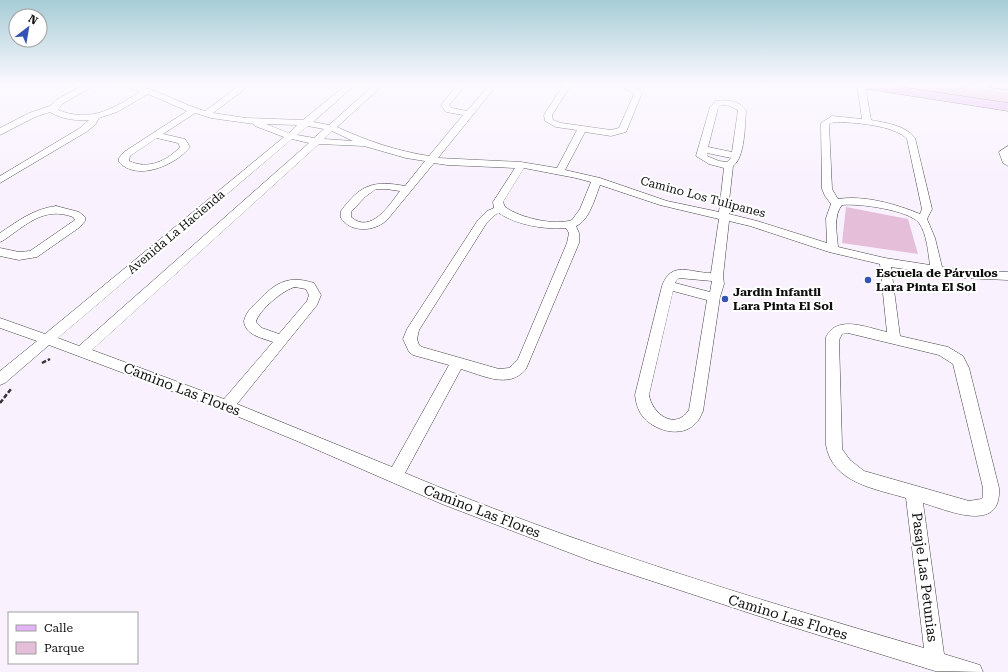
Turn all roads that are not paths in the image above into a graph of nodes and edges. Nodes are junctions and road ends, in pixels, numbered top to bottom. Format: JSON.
{"nodes":[{"id":1,"x":29,"y":116,"type":"edge"},
{"id":2,"x":73,"y":116,"type":"edge"},
{"id":3,"x":99,"y":116,"type":"edge"},
{"id":4,"x":184,"y":116,"type":"edge"},
{"id":5,"x":219,"y":116,"type":"edge"},
{"id":6,"x":314,"y":116,"type":"edge"},
{"id":7,"x":344,"y":116,"type":"edge"},
{"id":8,"x":468,"y":116,"type":"edge"},
{"id":9,"x":548,"y":116,"type":"edge"},
{"id":10,"x":629,"y":116,"type":"edge"},
{"id":11,"x":711,"y":116,"type":"edge"},
{"id":12,"x":741,"y":116,"type":"edge"},
{"id":13,"x":866,"y":116,"type":"edge"},
{"id":14,"x":95,"y":118,"type":"junction"},
{"id":15,"x":246,"y":121,"type":"junction"},
{"id":16,"x":306,"y":123,"type":"junction"},
{"id":17,"x":867,"y":123,"type":"junction"},
{"id":18,"x":332,"y":128,"type":"junction"},
{"id":19,"x":582,"y":129,"type":"junction"},
{"id":20,"x":0,"y":132,"type":"edge"},
{"id":21,"x":156,"y":135,"type":"junction"},
{"id":22,"x":290,"y":136,"type":"junction"},
{"id":23,"x":350,"y":140,"type":"junction"},
{"id":24,"x":317,"y":142,"type":"junction"},
{"id":25,"x":702,"y":149,"type":"junction"},
{"id":26,"x":1008,"y":149,"type":"edge"},
{"id":27,"x":736,"y":156,"type":"junction"},
{"id":28,"x":432,"y":160,"type":"junction"},
{"id":29,"x":1008,"y":163,"type":"edge"},
{"id":30,"x":729,"y":164,"type":"junction"},
{"id":31,"x":521,"y":165,"type":"junction"},
{"id":32,"x":560,"y":171,"type":"junction"},
{"id":33,"x":0,"y":180,"type":"edge"},
{"id":34,"x":597,"y":180,"type":"junction"},
{"id":35,"x":407,"y":189,"type":"junction"},
{"id":36,"x":836,"y":204,"type":"junction"},
{"id":37,"x":500,"y":209,"type":"junction"},
{"id":38,"x":724,"y":217,"type":"junction"},
{"id":39,"x":921,"y":219,"type":"junction"},
{"id":40,"x":570,"y":225,"type":"junction"},
{"id":41,"x":0,"y":238,"type":"edge"},
{"id":42,"x":833,"y":249,"type":"junction"},
{"id":43,"x":0,"y":252,"type":"edge"},
{"id":44,"x":885,"y":262,"type":"junction"},
{"id":45,"x":937,"y":271,"type":"junction"},
{"id":46,"x":1008,"y":276,"type":"edge"},
{"id":47,"x":712,"y":277,"type":"junction"},
{"id":48,"x":668,"y":286,"type":"junction"},
{"id":49,"x":714,"y":297,"type":"junction"},
{"id":50,"x":0,"y":323,"type":"edge"},
{"id":51,"x":47,"y":339,"type":"junction"},
{"id":52,"x":894,"y":339,"type":"junction"},
{"id":53,"x":282,"y":340,"type":"junction"},
{"id":54,"x":81,"y":352,"type":"junction"},
{"id":55,"x":457,"y":363,"type":"junction"},
{"id":56,"x":0,"y":379,"type":"edge"},
{"id":57,"x":227,"y":406,"type":"junction"},
{"id":58,"x":395,"y":477,"type":"junction"},
{"id":59,"x":914,"y":493,"type":"junction"},
{"id":60,"x":935,"y":661,"type":"junction"},
{"id":61,"x":973,"y":672,"type":"edge"}],
"edges":[{"from":1,"to":20,"type":"street"},
{"from":2,"to":14,"type":"street"},
{"from":3,"to":14,"type":"street"},
{"from":4,"to":21,"type":"street"},
{"from":5,"to":15,"type":"street","name":"Camino Los Tulipanes"},
{"from":6,"to":16,"type":"street","name":"Avenida La Hacienda"},
{"from":7,"to":18,"type":"street","name":"Avenida La Hacienda"},
{"from":8,"to":28,"type":"street"},
{"from":9,"to":19,"type":"street"},
{"from":10,"to":19,"type":"street"},
{"from":11,"to":25,"type":"street"},
{"from":12,"to":27,"type":"street"},
{"from":13,"to":17,"type":"street"},
{"from":14,"to":33,"type":"street"},
{"from":15,"to":16,"type":"street","name":"Camino Los Tulipanes"},
{"from":15,"to":22,"type":"street","name":"Camino Los Tulipanes"},
{"from":16,"to":18,"type":"street","name":"Camino Los Tulipanes"},
{"from":16,"to":22,"type":"street","name":"Avenida La Hacienda"},
{"from":17,"to":36,"type":"street"},
{"from":17,"to":39,"type":"street"},
{"from":18,"to":23,"type":"street","name":"Camino Los Tulipanes"},
{"from":18,"to":24,"type":"street","name":"Avenida La Hacienda"},
{"from":19,"to":32,"type":"street"},
{"from":21,"to":21,"type":"street"},
{"from":22,"to":24,"type":"street","name":"Camino Los Tulipanes"},
{"from":22,"to":51,"type":"street","name":"Avenida La Hacienda"},
{"from":23,"to":24,"type":"street","name":"Camino Los Tulipanes"},
{"from":23,"to":28,"type":"street","name":"Camino Los Tulipanes"},
{"from":24,"to":54,"type":"street","name":"Avenida La Hacienda"},
{"from":25,"to":27,"type":"street"},
{"from":25,"to":30,"type":"street"},
{"from":26,"to":29,"type":"street"},
{"from":27,"to":30,"type":"street"},
{"from":28,"to":31,"type":"street","name":"Camino Los Tulipanes"},
{"from":28,"to":35,"type":"street"},
{"from":30,"to":38,"type":"street"},
{"from":31,"to":32,"type":"street","name":"Camino Los Tulipanes"},
{"from":31,"to":37,"type":"street"},
{"from":32,"to":34,"type":"street","name":"Camino Los Tulipanes"},
{"from":34,"to":38,"type":"street","name":"Camino Los Tulipanes"},
{"from":34,"to":40,"type":"street"},
{"from":35,"to":35,"type":"street"},
{"from":36,"to":39,"type":"street"},
{"from":36,"to":42,"type":"street"},
{"from":37,"to":40,"type":"street"},
{"from":37,"to":55,"type":"street"},
{"from":38,"to":42,"type":"street","name":"Camino Los Tulipanes"},
{"from":38,"to":47,"type":"street"},
{"from":39,"to":45,"type":"street"},
{"from":40,"to":55,"type":"street"},
{"from":41,"to":43,"type":"street"},
{"from":42,"to":44,"type":"street","name":"Camino Los Tulipanes"},
{"from":44,"to":45,"type":"street","name":"Camino Los Tulipanes"},
{"from":44,"to":52,"type":"street"},
{"from":45,"to":46,"type":"street","name":"Camino Los Tulipanes"},
{"from":47,"to":48,"type":"street"},
{"from":47,"to":49,"type":"street"},
{"from":48,"to":49,"type":"street"},
{"from":48,"to":49,"type":"street"},
{"from":50,"to":51,"type":"street","name":"Camino Las Flores"},
{"from":51,"to":54,"type":"street","name":"Camino Las Flores"},
{"from":51,"to":56,"type":"street","name":"Avenida La Hacienda"},
{"from":52,"to":59,"type":"street"},
{"from":52,"to":59,"type":"street"},
{"from":53,"to":53,"type":"street"},
{"from":53,"to":57,"type":"street"},
{"from":54,"to":57,"type":"street","name":"Camino Las Flores"},
{"from":55,"to":58,"type":"street"},
{"from":57,"to":58,"type":"street","name":"Camino Las Flores"},
{"from":58,"to":60,"type":"street","name":"Camino Las Flores"},
{"from":59,"to":60,"type":"street","name":"Pasaje Las Petunias"},
{"from":60,"to":61,"type":"street","name":"Camino Las Flores"}]}
